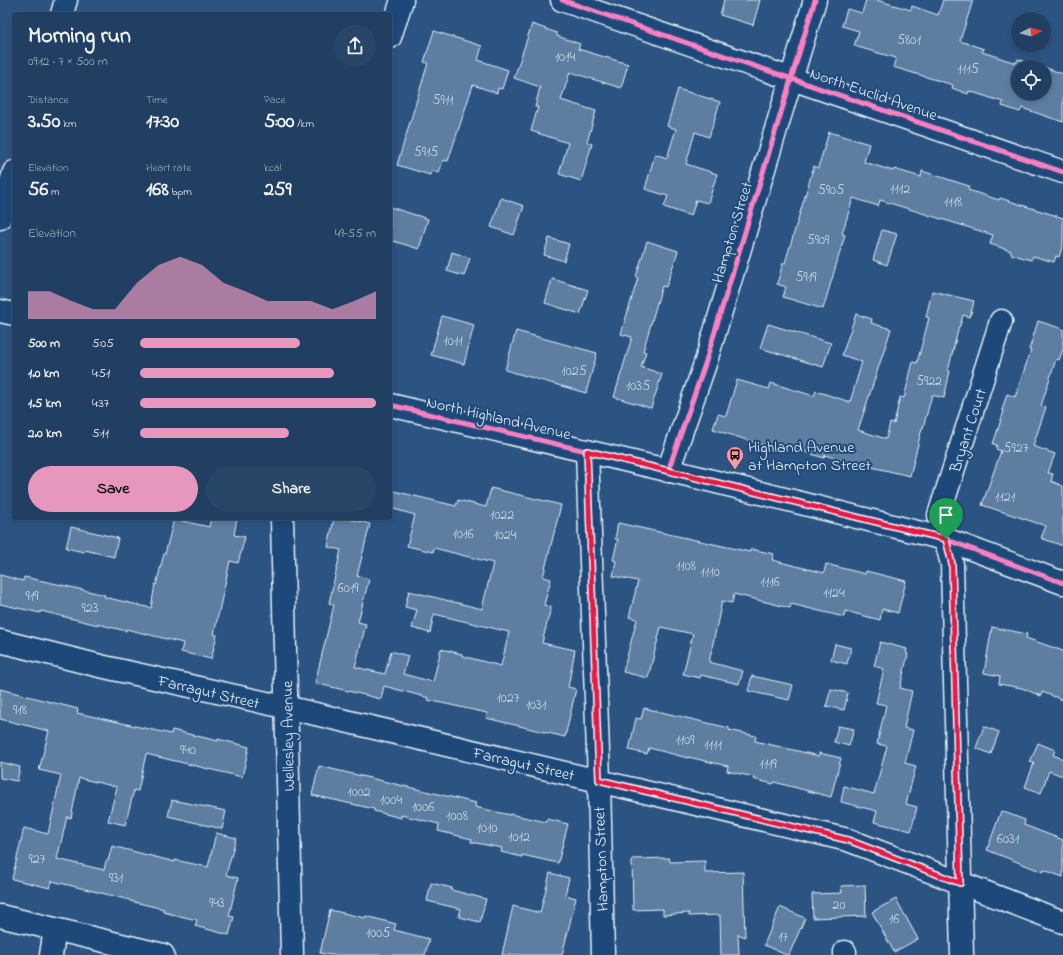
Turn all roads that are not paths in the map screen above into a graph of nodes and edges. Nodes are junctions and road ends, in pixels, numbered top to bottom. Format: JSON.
{"nodes":[{"id":1,"x":66,"y":0,"type":"edge"},
{"id":2,"x":402,"y":0,"type":"edge"},
{"id":3,"x":562,"y":0,"type":"edge"},
{"id":4,"x":815,"y":0,"type":"edge"},
{"id":5,"x":63,"y":12,"type":"edge"},
{"id":6,"x":392,"y":31,"type":"edge"},
{"id":7,"x":791,"y":78,"type":"junction"},
{"id":8,"x":1063,"y":172,"type":"edge"},
{"id":9,"x":12,"y":179,"type":"edge"},
{"id":10,"x":0,"y":218,"type":"edge"},
{"id":11,"x":0,"y":311,"type":"edge"},
{"id":12,"x":12,"y":314,"type":"edge"},
{"id":13,"x":1002,"y":321,"type":"dead end"},
{"id":14,"x":392,"y":405,"type":"edge"},
{"id":15,"x":587,"y":451,"type":"junction"},
{"id":16,"x":668,"y":470,"type":"junction"},
{"id":17,"x":282,"y":520,"type":"edge"},
{"id":18,"x":946,"y":539,"type":"junction"},
{"id":19,"x":1063,"y":583,"type":"edge"},
{"id":20,"x":0,"y":641,"type":"edge"},
{"id":21,"x":287,"y":708,"type":"junction"},
{"id":22,"x":599,"y":780,"type":"junction"},
{"id":23,"x":960,"y":883,"type":"junction"},
{"id":24,"x":0,"y":916,"type":"edge"},
{"id":25,"x":1063,"y":922,"type":"edge"},
{"id":26,"x":55,"y":929,"type":"junction"},
{"id":27,"x":51,"y":955,"type":"edge"},
{"id":28,"x":163,"y":955,"type":"edge"},
{"id":29,"x":292,"y":955,"type":"edge"},
{"id":30,"x":603,"y":955,"type":"edge"},
{"id":31,"x":962,"y":955,"type":"edge"}],
"edges":[{"from":1,"to":5,"type":"street"},
{"from":2,"to":6,"type":"street"},
{"from":3,"to":7,"type":"street","name":"North Euclid Avenue"},
{"from":4,"to":7,"type":"street","name":"Hampton Street"},
{"from":7,"to":8,"type":"street","name":"North Euclid Avenue"},
{"from":7,"to":16,"type":"street","name":"Hampton Street"},
{"from":9,"to":10,"type":"street"},
{"from":11,"to":12,"type":"street"},
{"from":13,"to":18,"type":"street","name":"Bryant Court"},
{"from":14,"to":15,"type":"street","name":"North Highland Avenue"},
{"from":15,"to":16,"type":"street","name":"North Highland Avenue"},
{"from":15,"to":22,"type":"street","name":"Hampton Street"},
{"from":16,"to":18,"type":"street","name":"North Highland Avenue"},
{"from":17,"to":21,"type":"street","name":"Wellesley Avenue"},
{"from":18,"to":19,"type":"street","name":"North Highland Avenue"},
{"from":18,"to":23,"type":"street","name":"Bryant Court"},
{"from":20,"to":21,"type":"street","name":"Farragut Street"},
{"from":21,"to":22,"type":"street","name":"Farragut Street"},
{"from":21,"to":29,"type":"street","name":"Wellesley Avenue"},
{"from":22,"to":23,"type":"street","name":"Farragut Street"},
{"from":22,"to":30,"type":"street","name":"Hampton Street"},
{"from":23,"to":25,"type":"street","name":"Farragut Street"},
{"from":23,"to":31,"type":"street","name":"Bryant Court"},
{"from":24,"to":26,"type":"street"},
{"from":26,"to":27,"type":"street"},
{"from":26,"to":28,"type":"street"}]}
